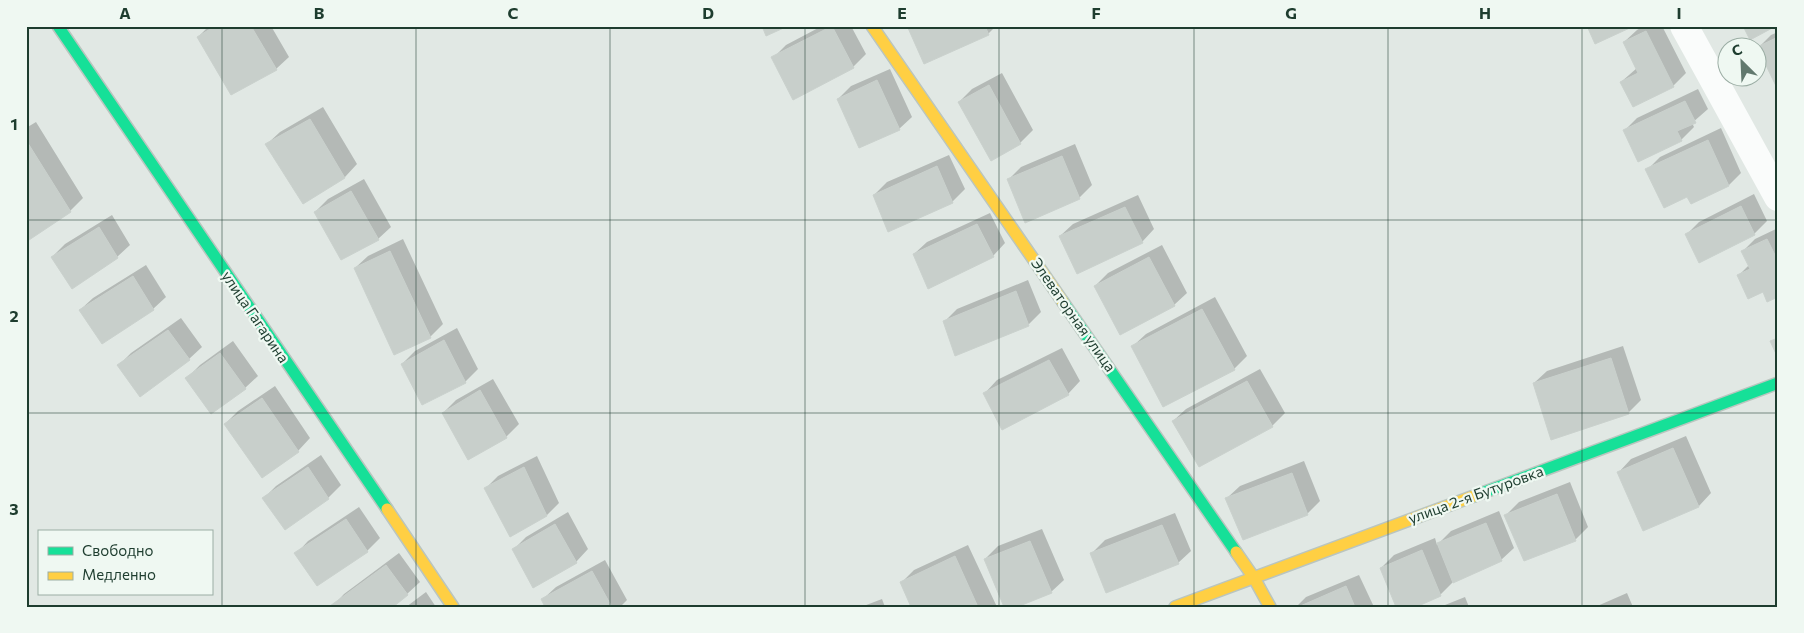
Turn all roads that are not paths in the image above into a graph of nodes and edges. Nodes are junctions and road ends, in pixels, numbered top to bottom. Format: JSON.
{"nodes":[{"id":1,"x":58,"y":26,"type":"edge"},
{"id":2,"x":872,"y":26,"type":"edge"},
{"id":3,"x":1684,"y":26,"type":"edge"},
{"id":4,"x":1778,"y":198,"type":"edge"},
{"id":5,"x":1778,"y":382,"type":"edge"},
{"id":6,"x":1254,"y":578,"type":"junction"},
{"id":7,"x":453,"y":607,"type":"edge"},
{"id":8,"x":1175,"y":607,"type":"edge"},
{"id":9,"x":1270,"y":607,"type":"edge"}],
"edges":[{"from":1,"to":7,"type":"street","name":"улица Гагарина"},
{"from":2,"to":6,"type":"street","name":"Элеваторная улица"},
{"from":3,"to":4,"type":"street"},
{"from":5,"to":6,"type":"street","name":"улица 2-я Бутуровка"},
{"from":6,"to":8,"type":"street","name":"улица 2-я Бутуровка"},
{"from":6,"to":9,"type":"street","name":"Элеваторная улица"}]}
